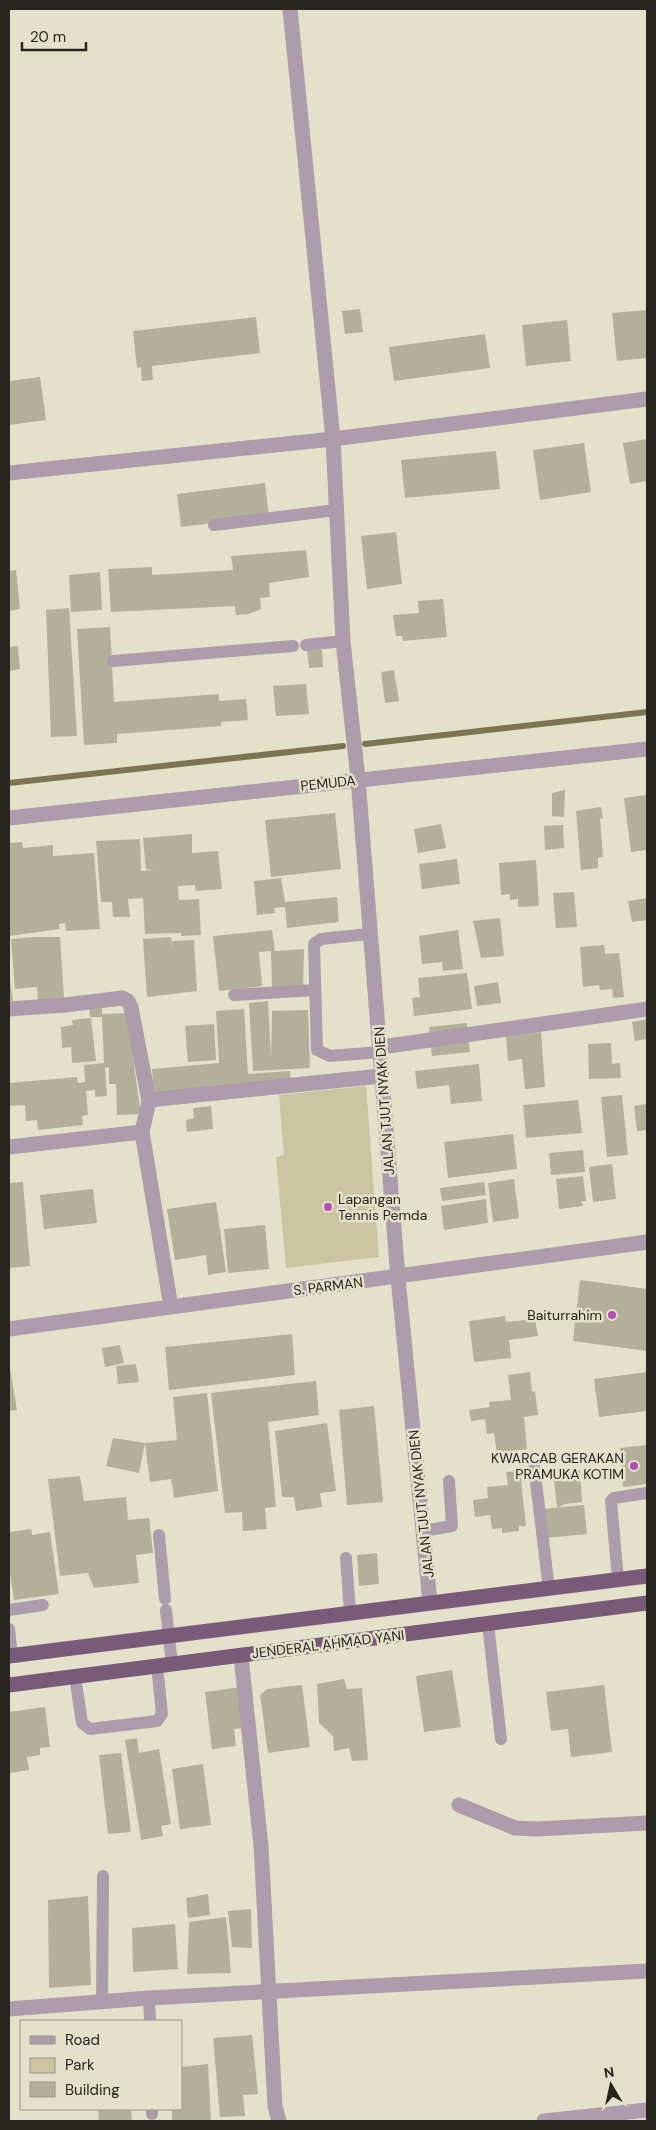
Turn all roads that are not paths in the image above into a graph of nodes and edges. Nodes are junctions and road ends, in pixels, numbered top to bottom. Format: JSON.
{"nodes":[{"id":1,"x":290,"y":9,"type":"edge"},
{"id":2,"x":647,"y":399,"type":"edge"},
{"id":3,"x":333,"y":438,"type":"junction"},
{"id":4,"x":9,"y":473,"type":"edge"},
{"id":5,"x":336,"y":510,"type":"junction"},
{"id":6,"x":214,"y":526,"type":"dead end"},
{"id":7,"x":343,"y":641,"type":"junction"},
{"id":8,"x":306,"y":645,"type":"dead end"},
{"id":9,"x":292,"y":646,"type":"dead end"},
{"id":10,"x":113,"y":661,"type":"dead end"},
{"id":11,"x":647,"y":748,"type":"edge"},
{"id":12,"x":358,"y":779,"type":"junction"},
{"id":13,"x":9,"y":818,"type":"edge"},
{"id":14,"x":368,"y":934,"type":"junction"},
{"id":15,"x":314,"y":990,"type":"junction"},
{"id":16,"x":234,"y":995,"type":"dead end"},
{"id":17,"x":9,"y":1009,"type":"edge"},
{"id":18,"x":647,"y":1009,"type":"edge"},
{"id":19,"x":380,"y":1050,"type":"junction"},
{"id":20,"x":381,"y":1076,"type":"junction"},
{"id":21,"x":149,"y":1101,"type":"junction"},
{"id":22,"x":142,"y":1132,"type":"junction"},
{"id":23,"x":9,"y":1147,"type":"edge"},
{"id":24,"x":647,"y":1242,"type":"edge"},
{"id":25,"x":398,"y":1278,"type":"junction"},
{"id":26,"x":171,"y":1307,"type":"junction"},
{"id":27,"x":9,"y":1329,"type":"edge"},
{"id":28,"x":534,"y":1466,"type":"dead end"},
{"id":29,"x":449,"y":1481,"type":"dead end"},
{"id":30,"x":647,"y":1493,"type":"edge"},
{"id":31,"x":423,"y":1530,"type":"junction"},
{"id":32,"x":159,"y":1535,"type":"dead end"},
{"id":33,"x":346,"y":1558,"type":"dead end"},
{"id":34,"x":647,"y":1576,"type":"edge"},
{"id":35,"x":618,"y":1579,"type":"junction"},
{"id":36,"x":549,"y":1588,"type":"junction"},
{"id":37,"x":430,"y":1602,"type":"junction"},
{"id":38,"x":647,"y":1603,"type":"edge"},
{"id":39,"x":43,"y":1604,"type":"dead end"},
{"id":40,"x":9,"y":1610,"type":"edge"},
{"id":41,"x":350,"y":1612,"type":"junction"},
{"id":42,"x":488,"y":1624,"type":"junction"},
{"id":43,"x":9,"y":1629,"type":"edge"},
{"id":44,"x":169,"y":1636,"type":"junction"},
{"id":45,"x":10,"y":1656,"type":"edge"},
{"id":46,"x":241,"y":1656,"type":"junction"},
{"id":47,"x":165,"y":1665,"type":"junction"},
{"id":48,"x":75,"y":1676,"type":"junction"},
{"id":49,"x":9,"y":1685,"type":"edge"},
{"id":50,"x":501,"y":1739,"type":"dead end"},
{"id":51,"x":459,"y":1805,"type":"dead end"},
{"id":52,"x":647,"y":1823,"type":"edge"},
{"id":53,"x":103,"y":1876,"type":"dead end"},
{"id":54,"x":647,"y":1971,"type":"edge"},
{"id":55,"x":268,"y":1992,"type":"junction"},
{"id":56,"x":149,"y":1998,"type":"junction"},
{"id":57,"x":102,"y":2001,"type":"junction"},
{"id":58,"x":9,"y":2009,"type":"edge"},
{"id":59,"x":150,"y":2020,"type":"edge"},
{"id":60,"x":647,"y":2110,"type":"edge"},
{"id":61,"x":279,"y":2121,"type":"edge"},
{"id":62,"x":544,"y":2121,"type":"edge"}],
"edges":[{"from":1,"to":3,"type":"street","name":"JALAN TJUT NYAK DIEN"},
{"from":2,"to":3,"type":"street"},
{"from":3,"to":4,"type":"street"},
{"from":3,"to":5,"type":"street","name":"JALAN TJUT NYAK DIEN"},
{"from":5,"to":6,"type":"lane"},
{"from":5,"to":7,"type":"street","name":"JALAN TJUT NYAK DIEN"},
{"from":7,"to":8,"type":"lane"},
{"from":7,"to":12,"type":"street","name":"JALAN TJUT NYAK DIEN"},
{"from":9,"to":10,"type":"lane"},
{"from":11,"to":12,"type":"street","name":"PEMUDA"},
{"from":12,"to":13,"type":"street","name":"PEMUDA"},
{"from":12,"to":14,"type":"street","name":"JALAN TJUT NYAK DIEN"},
{"from":14,"to":15,"type":"lane"},
{"from":14,"to":19,"type":"street","name":"JALAN TJUT NYAK DIEN"},
{"from":15,"to":16,"type":"lane"},
{"from":15,"to":19,"type":"lane"},
{"from":17,"to":21,"type":"street"},
{"from":18,"to":19,"type":"street"},
{"from":19,"to":20,"type":"street","name":"JALAN TJUT NYAK DIEN"},
{"from":20,"to":21,"type":"street"},
{"from":20,"to":25,"type":"street","name":"JALAN TJUT NYAK DIEN"},
{"from":21,"to":22,"type":"street"},
{"from":22,"to":23,"type":"street"},
{"from":22,"to":26,"type":"street"},
{"from":24,"to":25,"type":"street","name":"S. PARMAN"},
{"from":25,"to":26,"type":"street","name":"S. PARMAN"},
{"from":25,"to":31,"type":"street","name":"JALAN TJUT NYAK DIEN"},
{"from":26,"to":27,"type":"street","name":"S. PARMAN"},
{"from":28,"to":36,"type":"lane"},
{"from":29,"to":31,"type":"lane"},
{"from":30,"to":35,"type":"lane"},
{"from":31,"to":37,"type":"street","name":"JALAN TJUT NYAK DIEN"},
{"from":32,"to":44,"type":"lane"},
{"from":33,"to":41,"type":"lane"},
{"from":34,"to":35,"type":"highway","name":"JENDERAL AHMAD YANI"},
{"from":35,"to":36,"type":"highway","name":"JENDERAL AHMAD YANI"},
{"from":36,"to":37,"type":"highway","name":"JENDERAL AHMAD YANI"},
{"from":37,"to":41,"type":"highway","name":"JENDERAL AHMAD YANI"},
{"from":38,"to":42,"type":"highway","name":"JENDERAL AHMAD YANI"},
{"from":39,"to":40,"type":"lane"},
{"from":41,"to":44,"type":"highway","name":"JENDERAL AHMAD YANI"},
{"from":42,"to":46,"type":"highway","name":"JENDERAL AHMAD YANI"},
{"from":42,"to":50,"type":"lane"},
{"from":43,"to":45,"type":"lane"},
{"from":44,"to":45,"type":"highway","name":"JENDERAL AHMAD YANI"},
{"from":44,"to":47,"type":"lane"},
{"from":46,"to":47,"type":"highway","name":"JENDERAL AHMAD YANI"},
{"from":46,"to":55,"type":"street"},
{"from":47,"to":48,"type":"highway","name":"JENDERAL AHMAD YANI"},
{"from":47,"to":48,"type":"lane"},
{"from":48,"to":49,"type":"highway","name":"JENDERAL AHMAD YANI"},
{"from":51,"to":52,"type":"street"},
{"from":53,"to":57,"type":"lane"},
{"from":54,"to":55,"type":"street"},
{"from":55,"to":56,"type":"street"},
{"from":55,"to":61,"type":"street"},
{"from":56,"to":57,"type":"street"},
{"from":56,"to":59,"type":"lane"},
{"from":57,"to":58,"type":"street"},
{"from":60,"to":62,"type":"street"}]}
